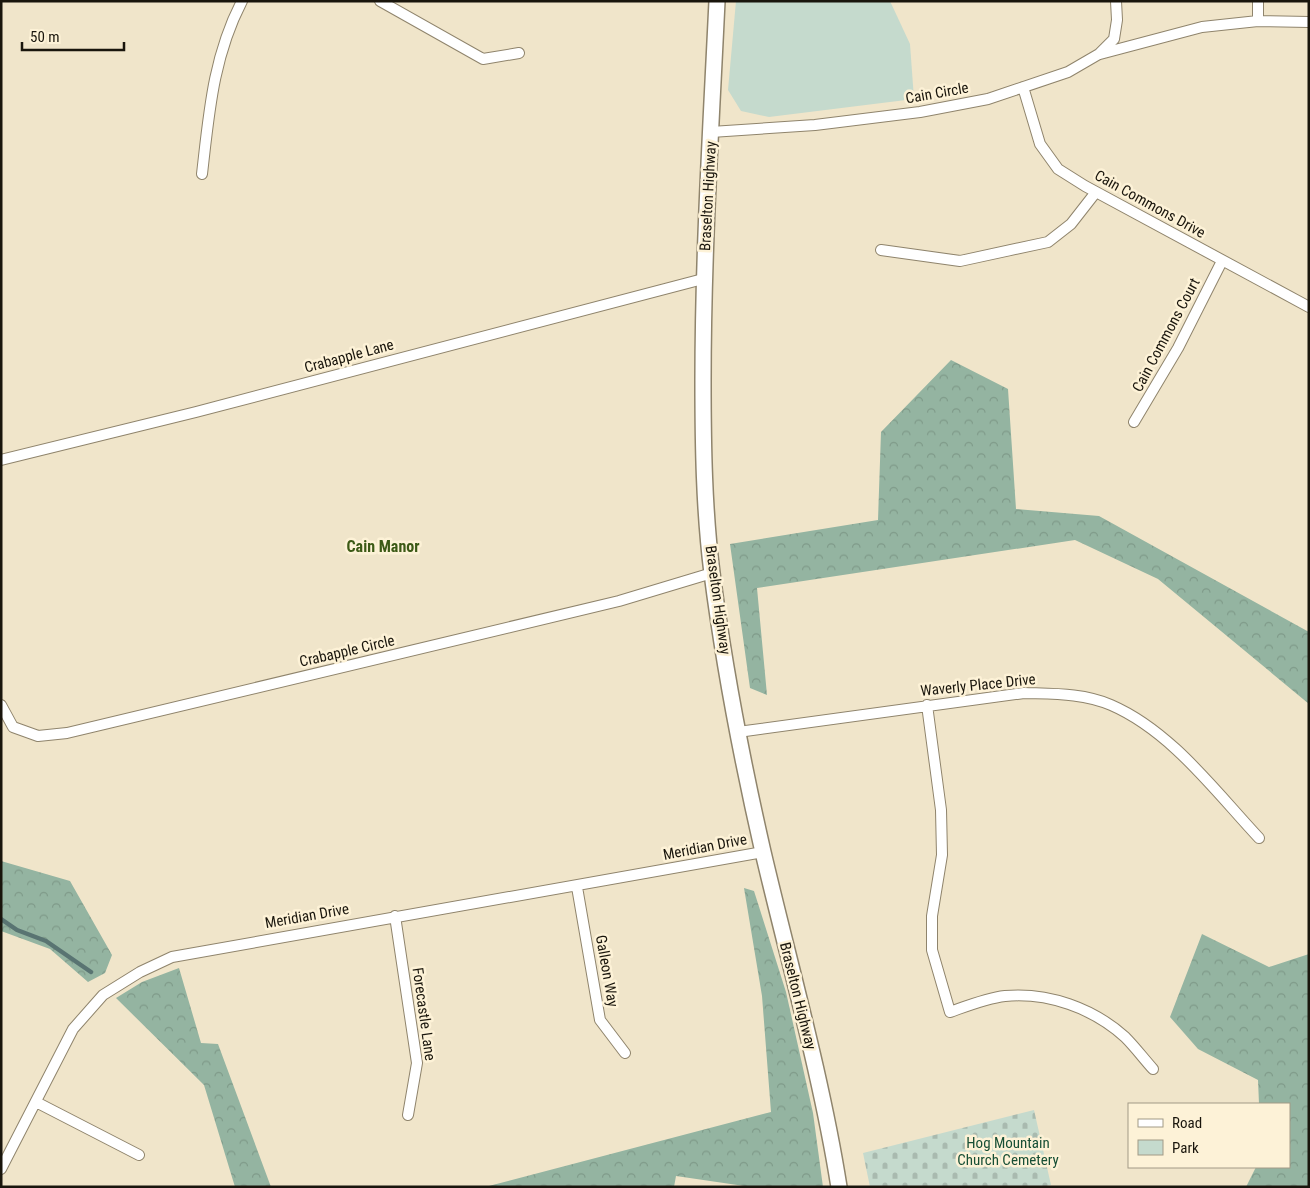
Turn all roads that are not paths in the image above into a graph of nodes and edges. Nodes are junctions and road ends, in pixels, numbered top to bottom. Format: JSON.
{"nodes":[{"id":1,"x":242,"y":1,"type":"edge"},
{"id":2,"x":380,"y":1,"type":"edge"},
{"id":3,"x":717,"y":1,"type":"edge"},
{"id":4,"x":1116,"y":1,"type":"edge"},
{"id":5,"x":1258,"y":1,"type":"edge"},
{"id":6,"x":1258,"y":21,"type":"junction"},
{"id":7,"x":1309,"y":22,"type":"edge"},
{"id":8,"x":519,"y":53,"type":"dead end"},
{"id":9,"x":1099,"y":54,"type":"junction"},
{"id":10,"x":1023,"y":87,"type":"junction"},
{"id":11,"x":711,"y":132,"type":"junction"},
{"id":12,"x":202,"y":174,"type":"dead end"},
{"id":13,"x":1096,"y":192,"type":"junction"},
{"id":14,"x":881,"y":250,"type":"dead end"},
{"id":15,"x":1222,"y":261,"type":"junction"},
{"id":16,"x":703,"y":278,"type":"junction"},
{"id":17,"x":1309,"y":307,"type":"edge"},
{"id":18,"x":1134,"y":422,"type":"dead end"},
{"id":19,"x":1,"y":460,"type":"edge"},
{"id":20,"x":712,"y":573,"type":"junction"},
{"id":21,"x":1,"y":705,"type":"edge"},
{"id":22,"x":927,"y":705,"type":"junction"},
{"id":23,"x":738,"y":732,"type":"junction"},
{"id":24,"x":1259,"y":838,"type":"dead end"},
{"id":25,"x":763,"y":852,"type":"junction"},
{"id":26,"x":577,"y":887,"type":"junction"},
{"id":27,"x":395,"y":916,"type":"junction"},
{"id":28,"x":625,"y":1053,"type":"dead end"},
{"id":29,"x":1153,"y":1069,"type":"dead end"},
{"id":30,"x":36,"y":1102,"type":"junction"},
{"id":31,"x":408,"y":1115,"type":"dead end"},
{"id":32,"x":139,"y":1155,"type":"dead end"},
{"id":33,"x":1,"y":1169,"type":"edge"},
{"id":34,"x":839,"y":1187,"type":"edge"}],
"edges":[{"from":1,"to":12,"type":"street"},
{"from":2,"to":8,"type":"street"},
{"from":3,"to":11,"type":"main road","name":"Braselton Highway"},
{"from":4,"to":9,"type":"street","name":"Cain Circle"},
{"from":5,"to":6,"type":"street"},
{"from":6,"to":7,"type":"street"},
{"from":6,"to":9,"type":"street"},
{"from":9,"to":10,"type":"street","name":"Cain Circle"},
{"from":10,"to":11,"type":"street","name":"Cain Circle"},
{"from":10,"to":13,"type":"street","name":"Cain Commons Drive"},
{"from":11,"to":16,"type":"main road","name":"Braselton Highway"},
{"from":13,"to":14,"type":"street"},
{"from":13,"to":15,"type":"street","name":"Cain Commons Drive"},
{"from":15,"to":17,"type":"street","name":"Cain Commons Drive"},
{"from":15,"to":18,"type":"street","name":"Cain Commons Court"},
{"from":16,"to":19,"type":"street","name":"Crabapple Lane"},
{"from":16,"to":20,"type":"main road","name":"Braselton Highway"},
{"from":20,"to":21,"type":"street","name":"Crabapple Circle"},
{"from":20,"to":23,"type":"main road","name":"Braselton Highway"},
{"from":22,"to":23,"type":"street","name":"Waverly Place Drive"},
{"from":22,"to":24,"type":"street","name":"Waverly Place Drive"},
{"from":22,"to":29,"type":"street"},
{"from":23,"to":25,"type":"main road","name":"Braselton Highway"},
{"from":25,"to":26,"type":"street","name":"Meridian Drive"},
{"from":25,"to":34,"type":"main road","name":"Braselton Highway"},
{"from":26,"to":27,"type":"street","name":"Meridian Drive"},
{"from":26,"to":28,"type":"street","name":"Galleon Way"},
{"from":27,"to":30,"type":"street","name":"Meridian Drive"},
{"from":27,"to":31,"type":"street","name":"Forecastle Lane"},
{"from":30,"to":32,"type":"street"},
{"from":30,"to":33,"type":"street","name":"Meridian Drive"}]}
